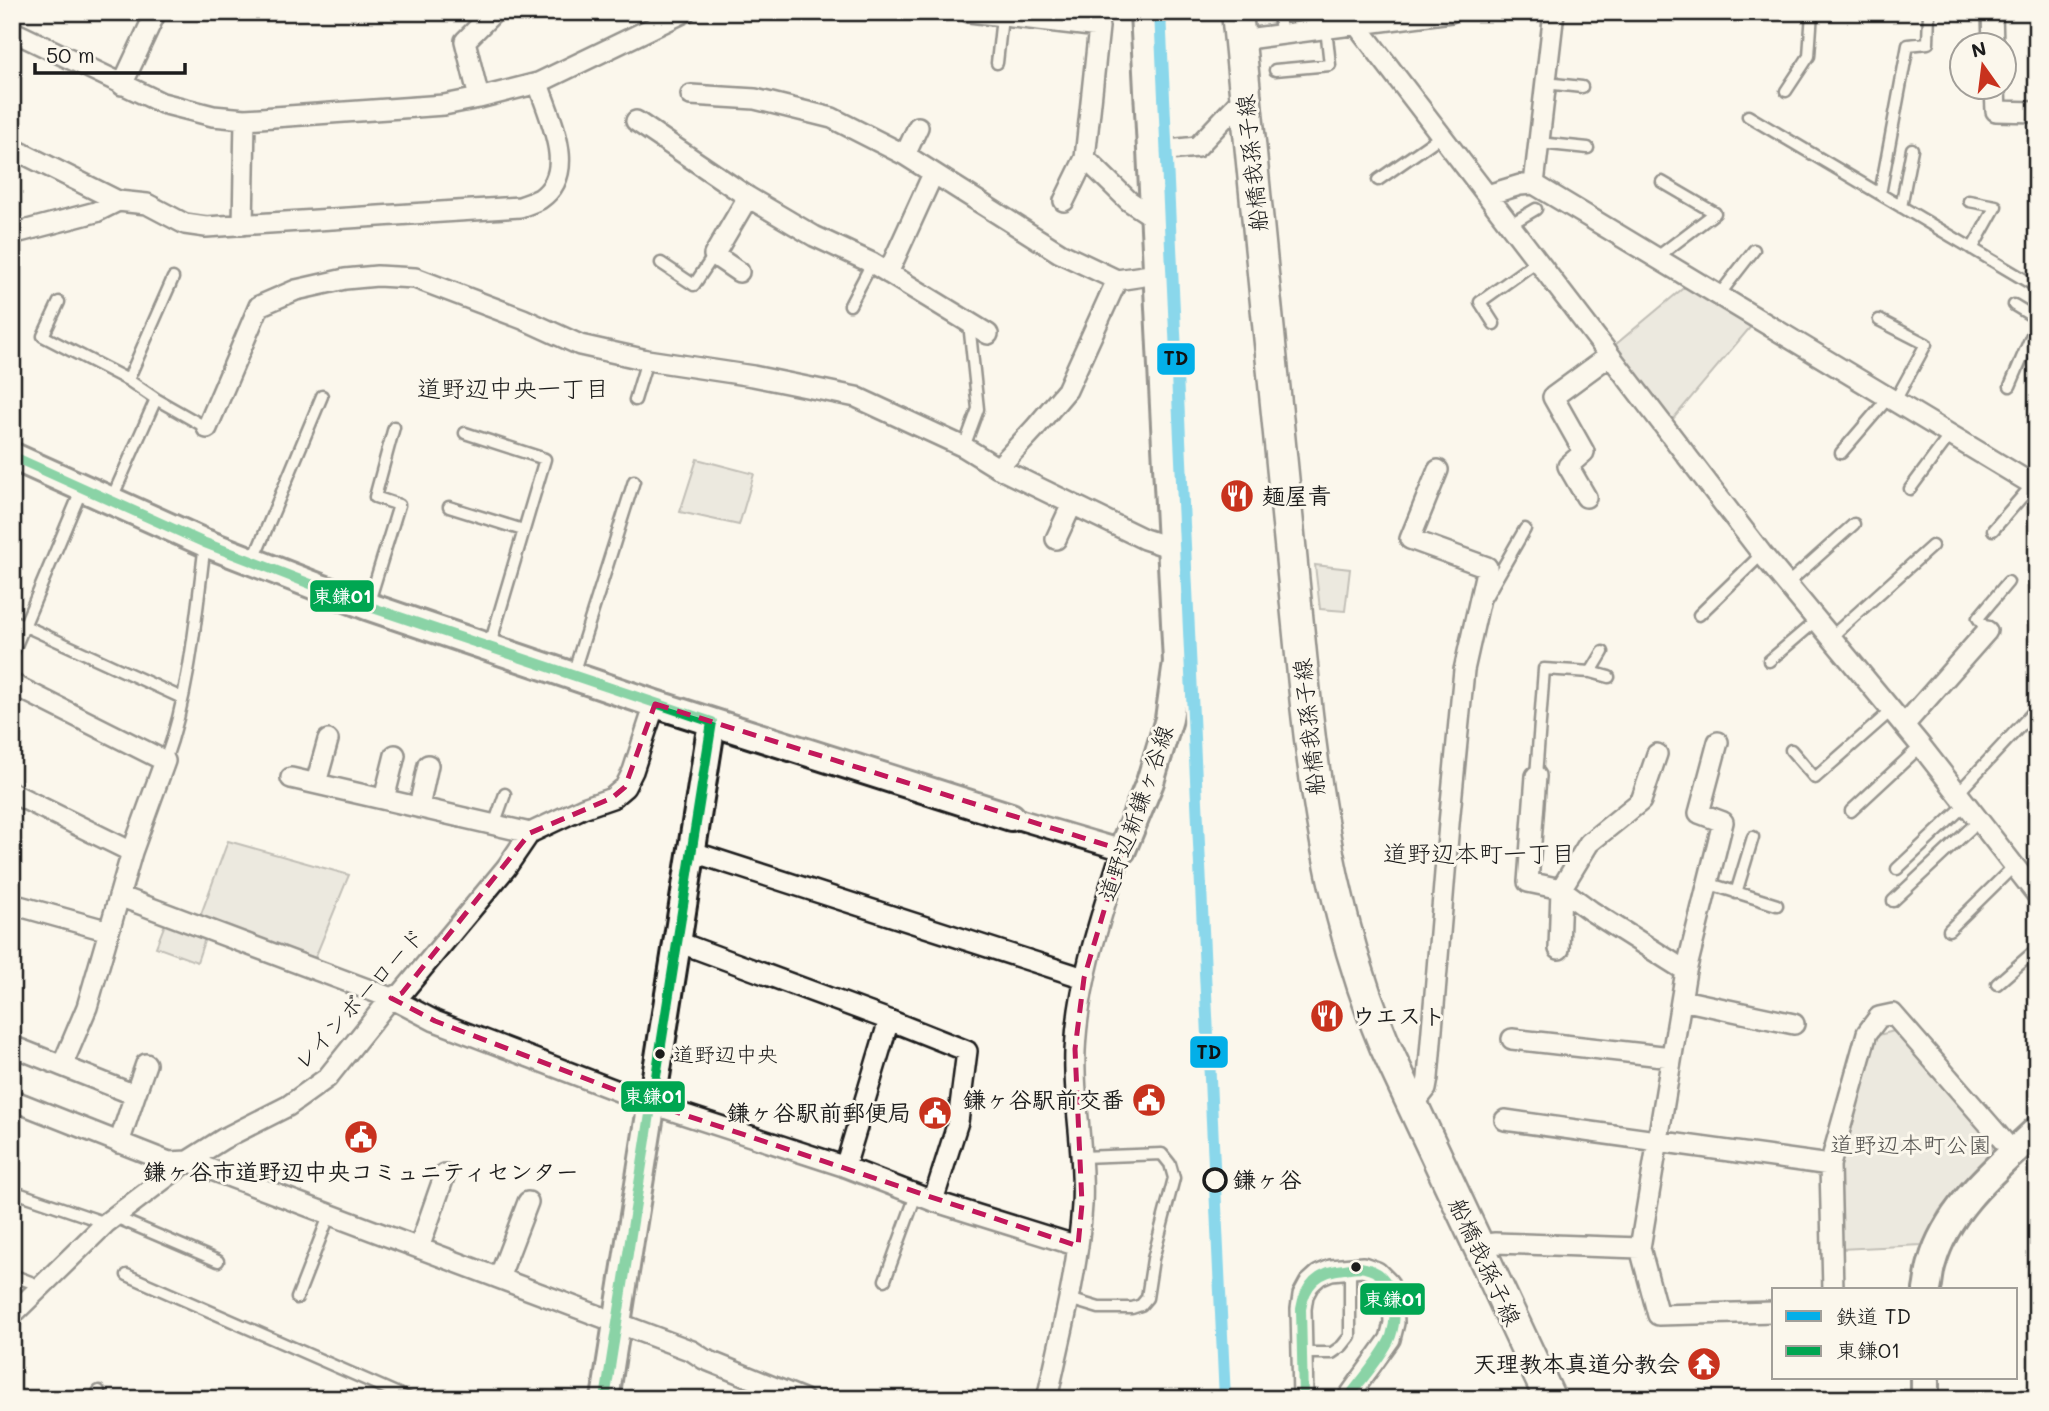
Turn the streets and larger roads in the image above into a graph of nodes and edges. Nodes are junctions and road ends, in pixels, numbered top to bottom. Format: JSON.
{"nodes":[{"id":1,"x":156,"y":12,"type":"edge"},
{"id":2,"x":494,"y":12,"type":"edge"},
{"id":3,"x":683,"y":12,"type":"edge"},
{"id":4,"x":970,"y":12,"type":"edge"},
{"id":5,"x":1144,"y":12,"type":"edge"},
{"id":6,"x":1451,"y":12,"type":"edge"},
{"id":7,"x":1554,"y":12,"type":"edge"},
{"id":8,"x":1992,"y":12,"type":"edge"},
{"id":9,"x":1356,"y":24,"type":"junction"},
{"id":10,"x":1238,"y":26,"type":"edge"},
{"id":11,"x":12,"y":31,"type":"edge"},
{"id":12,"x":1993,"y":32,"type":"edge"},
{"id":13,"x":538,"y":83,"type":"junction"},
{"id":14,"x":122,"y":85,"type":"junction"},
{"id":15,"x":691,"y":95,"type":"dead end"},
{"id":16,"x":1245,"y":96,"type":"junction"},
{"id":17,"x":479,"y":98,"type":"junction"},
{"id":18,"x":1996,"y":102,"type":"edge"},
{"id":19,"x":2037,"y":112,"type":"edge"},
{"id":20,"x":245,"y":119,"type":"junction"},
{"id":21,"x":636,"y":121,"type":"dead end"},
{"id":22,"x":918,"y":127,"type":"dead end"},
{"id":23,"x":12,"y":148,"type":"edge"},
{"id":24,"x":1150,"y":152,"type":"junction"},
{"id":25,"x":905,"y":155,"type":"junction"},
{"id":26,"x":1084,"y":158,"type":"junction"},
{"id":27,"x":933,"y":174,"type":"junction"},
{"id":28,"x":1534,"y":184,"type":"junction"},
{"id":29,"x":1487,"y":195,"type":"junction"},
{"id":30,"x":748,"y":197,"type":"junction"},
{"id":31,"x":118,"y":201,"type":"junction"},
{"id":32,"x":1064,"y":201,"type":"dead end"},
{"id":33,"x":1155,"y":218,"type":"junction"},
{"id":34,"x":243,"y":225,"type":"junction"},
{"id":35,"x":12,"y":234,"type":"edge"},
{"id":36,"x":880,"y":268,"type":"junction"},
{"id":37,"x":739,"y":272,"type":"dead end"},
{"id":38,"x":1157,"y":274,"type":"junction"},
{"id":39,"x":1117,"y":280,"type":"junction"},
{"id":40,"x":988,"y":334,"type":"dead end"},
{"id":41,"x":1609,"y":356,"type":"junction"},
{"id":42,"x":207,"y":428,"type":"road end"},
{"id":43,"x":12,"y":456,"type":"edge"},
{"id":44,"x":998,"y":468,"type":"junction"},
{"id":45,"x":1438,"y":470,"type":"dead end"},
{"id":46,"x":2035,"y":485,"type":"edge"},
{"id":47,"x":1586,"y":497,"type":"dead end"},
{"id":48,"x":1072,"y":504,"type":"junction"},
{"id":49,"x":1056,"y":539,"type":"dead end"},
{"id":50,"x":1172,"y":548,"type":"junction"},
{"id":51,"x":1987,"y":631,"type":"road end"},
{"id":52,"x":12,"y":684,"type":"edge"},
{"id":53,"x":656,"y":704,"type":"junction"},
{"id":54,"x":1898,"y":718,"type":"junction"},
{"id":55,"x":712,"y":722,"type":"junction"},
{"id":56,"x":328,"y":740,"type":"dead end"},
{"id":57,"x":1718,"y":742,"type":"dead end"},
{"id":58,"x":1657,"y":754,"type":"dead end"},
{"id":59,"x":395,"y":755,"type":"dead end"},
{"id":60,"x":428,"y":765,"type":"dead end"},
{"id":61,"x":1536,"y":776,"type":"road end"},
{"id":62,"x":291,"y":778,"type":"dead end"},
{"id":63,"x":316,"y":783,"type":"junction"},
{"id":64,"x":12,"y":793,"type":"edge"},
{"id":65,"x":384,"y":799,"type":"junction"},
{"id":66,"x":419,"y":807,"type":"junction"},
{"id":67,"x":1011,"y":817,"type":"joint"},
{"id":68,"x":530,"y":833,"type":"junction"},
{"id":69,"x":1122,"y":850,"type":"junction"},
{"id":70,"x":132,"y":852,"type":"junction"},
{"id":71,"x":693,"y":852,"type":"junction"},
{"id":72,"x":1561,"y":889,"type":"junction"},
{"id":73,"x":2037,"y":895,"type":"edge"},
{"id":74,"x":119,"y":896,"type":"junction"},
{"id":75,"x":12,"y":904,"type":"edge"},
{"id":76,"x":109,"y":931,"type":"junction"},
{"id":77,"x":678,"y":942,"type":"junction"},
{"id":78,"x":1559,"y":949,"type":"dead end"},
{"id":79,"x":1686,"y":971,"type":"junction"},
{"id":80,"x":1084,"y":978,"type":"junction"},
{"id":81,"x":391,"y":998,"type":"junction"},
{"id":82,"x":1682,"y":1000,"type":"junction"},
{"id":83,"x":889,"y":1020,"type":"junction"},
{"id":84,"x":1794,"y":1024,"type":"dead end"},
{"id":85,"x":1512,"y":1040,"type":"dead end"},
{"id":86,"x":12,"y":1046,"type":"edge"},
{"id":87,"x":1671,"y":1057,"type":"junction"},
{"id":88,"x":146,"y":1064,"type":"dead end"},
{"id":89,"x":62,"y":1066,"type":"junction"},
{"id":90,"x":135,"y":1095,"type":"junction"},
{"id":91,"x":12,"y":1100,"type":"edge"},
{"id":92,"x":652,"y":1104,"type":"junction"},
{"id":93,"x":1412,"y":1107,"type":"junction"},
{"id":94,"x":1506,"y":1120,"type":"dead end"},
{"id":95,"x":2037,"y":1130,"type":"edge"},
{"id":96,"x":1658,"y":1141,"type":"junction"},
{"id":97,"x":119,"y":1143,"type":"junction"},
{"id":98,"x":2013,"y":1152,"type":"junction"},
{"id":99,"x":188,"y":1161,"type":"junction"},
{"id":100,"x":1830,"y":1166,"type":"junction"},
{"id":101,"x":845,"y":1167,"type":"junction"},
{"id":102,"x":445,"y":1174,"type":"dead end"},
{"id":103,"x":924,"y":1198,"type":"junction"},
{"id":104,"x":528,"y":1202,"type":"dead end"},
{"id":105,"x":1476,"y":1245,"type":"junction"},
{"id":106,"x":1078,"y":1246,"type":"junction"},
{"id":107,"x":419,"y":1248,"type":"junction"},
{"id":108,"x":1640,"y":1248,"type":"junction"},
{"id":109,"x":499,"y":1278,"type":"junction"},
{"id":110,"x":1833,"y":1288,"type":"edge"},
{"id":111,"x":1927,"y":1288,"type":"edge"},
{"id":112,"x":1772,"y":1312,"type":"edge"},
{"id":113,"x":12,"y":1315,"type":"edge"},
{"id":114,"x":617,"y":1322,"type":"junction"},
{"id":115,"x":1925,"y":1380,"type":"edge"},
{"id":116,"x":605,"y":1399,"type":"edge"},
{"id":117,"x":803,"y":1399,"type":"edge"},
{"id":118,"x":1046,"y":1399,"type":"edge"},
{"id":119,"x":1303,"y":1399,"type":"edge"},
{"id":120,"x":1347,"y":1399,"type":"edge"},
{"id":121,"x":1550,"y":1399,"type":"edge"},
{"id":122,"x":1925,"y":1399,"type":"edge"}],
"edges":[{"from":1,"to":14,"type":"street"},
{"from":2,"to":17,"type":"street"},
{"from":3,"to":13,"type":"street"},
{"from":4,"to":26,"type":"street"},
{"from":5,"to":24,"type":"street","name":"道野辺新鎌ヶ谷線"},
{"from":6,"to":9,"type":"street"},
{"from":7,"to":28,"type":"street"},
{"from":8,"to":12,"type":"street"},
{"from":9,"to":10,"type":"street"},
{"from":9,"to":29,"type":"street"},
{"from":10,"to":16,"type":"main road","name":"船橋我孫子線"},
{"from":11,"to":14,"type":"street"},
{"from":13,"to":17,"type":"street"},
{"from":13,"to":34,"type":"street"},
{"from":14,"to":20,"type":"street"},
{"from":15,"to":25,"type":"street"},
{"from":16,"to":24,"type":"street"},
{"from":16,"to":93,"type":"main road","name":"船橋我孫子線"},
{"from":17,"to":20,"type":"street"},
{"from":18,"to":19,"type":"street"},
{"from":20,"to":34,"type":"street"},
{"from":21,"to":30,"type":"street"},
{"from":22,"to":25,"type":"street"},
{"from":23,"to":31,"type":"street"},
{"from":24,"to":33,"type":"street","name":"道野辺新鎌ヶ谷線"},
{"from":25,"to":27,"type":"street"},
{"from":26,"to":32,"type":"street"},
{"from":26,"to":33,"type":"street"},
{"from":27,"to":36,"type":"street"},
{"from":27,"to":39,"type":"street"},
{"from":28,"to":29,"type":"street"},
{"from":28,"to":46,"type":"street"},
{"from":29,"to":41,"type":"street"},
{"from":30,"to":36,"type":"street"},
{"from":30,"to":37,"type":"street"},
{"from":31,"to":34,"type":"street"},
{"from":31,"to":35,"type":"street"},
{"from":33,"to":38,"type":"street","name":"道野辺新鎌ヶ谷線"},
{"from":36,"to":40,"type":"street"},
{"from":38,"to":39,"type":"street"},
{"from":38,"to":50,"type":"street","name":"道野辺新鎌ヶ谷線"},
{"from":39,"to":44,"type":"street"},
{"from":41,"to":47,"type":"street"},
{"from":41,"to":54,"type":"street"},
{"from":42,"to":44,"type":"street"},
{"from":43,"to":53,"type":"street"},
{"from":44,"to":48,"type":"street"},
{"from":45,"to":93,"type":"street"},
{"from":48,"to":49,"type":"street"},
{"from":48,"to":50,"type":"street"},
{"from":50,"to":69,"type":"street","name":"道野辺新鎌ヶ谷線"},
{"from":51,"to":54,"type":"street"},
{"from":52,"to":70,"type":"street"},
{"from":53,"to":55,"type":"street"},
{"from":53,"to":68,"type":"street"},
{"from":54,"to":73,"type":"street"},
{"from":55,"to":67,"type":"street"},
{"from":55,"to":71,"type":"street"},
{"from":56,"to":63,"type":"street"},
{"from":57,"to":79,"type":"street"},
{"from":58,"to":72,"type":"street"},
{"from":59,"to":65,"type":"street"},
{"from":60,"to":66,"type":"street"},
{"from":61,"to":72,"type":"street"},
{"from":62,"to":63,"type":"street"},
{"from":63,"to":65,"type":"street"},
{"from":64,"to":70,"type":"street"},
{"from":65,"to":66,"type":"street"},
{"from":66,"to":68,"type":"street"},
{"from":67,"to":69,"type":"street"},
{"from":68,"to":81,"type":"street","name":"レインボーロード"},
{"from":69,"to":80,"type":"street","name":"道野辺新鎌ヶ谷線"},
{"from":70,"to":74,"type":"street"},
{"from":71,"to":77,"type":"street"},
{"from":71,"to":80,"type":"street"},
{"from":72,"to":78,"type":"street"},
{"from":72,"to":79,"type":"street"},
{"from":74,"to":76,"type":"street"},
{"from":74,"to":81,"type":"street"},
{"from":75,"to":76,"type":"street"},
{"from":76,"to":89,"type":"street"},
{"from":77,"to":83,"type":"street"},
{"from":77,"to":92,"type":"street"},
{"from":79,"to":82,"type":"street"},
{"from":80,"to":106,"type":"street","name":"道野辺新鎌ヶ谷線"},
{"from":81,"to":92,"type":"street"},
{"from":81,"to":99,"type":"street","name":"レインボーロード"},
{"from":82,"to":84,"type":"street"},
{"from":82,"to":87,"type":"street"},
{"from":83,"to":101,"type":"street"},
{"from":83,"to":103,"type":"street"},
{"from":85,"to":87,"type":"street"},
{"from":86,"to":89,"type":"street"},
{"from":87,"to":96,"type":"street"},
{"from":88,"to":90,"type":"street"},
{"from":89,"to":90,"type":"street"},
{"from":90,"to":97,"type":"street"},
{"from":91,"to":97,"type":"street"},
{"from":92,"to":101,"type":"street"},
{"from":92,"to":114,"type":"street"},
{"from":93,"to":105,"type":"main road","name":"船橋我孫子線"},
{"from":94,"to":96,"type":"street"},
{"from":95,"to":98,"type":"street"},
{"from":96,"to":100,"type":"street"},
{"from":96,"to":108,"type":"street"},
{"from":97,"to":99,"type":"street"},
{"from":98,"to":100,"type":"street"},
{"from":98,"to":111,"type":"street"},
{"from":99,"to":107,"type":"street"},
{"from":99,"to":113,"type":"street","name":"レインボーロード"},
{"from":100,"to":110,"type":"street"},
{"from":101,"to":103,"type":"street"},
{"from":102,"to":107,"type":"street"},
{"from":103,"to":106,"type":"street"},
{"from":104,"to":109,"type":"street"},
{"from":105,"to":108,"type":"street"},
{"from":105,"to":121,"type":"main road","name":"船橋我孫子線"},
{"from":106,"to":118,"type":"street","name":"道野辺新鎌ヶ谷線"},
{"from":107,"to":109,"type":"street"},
{"from":108,"to":112,"type":"street"},
{"from":109,"to":114,"type":"street"},
{"from":114,"to":116,"type":"street"},
{"from":114,"to":117,"type":"street"},
{"from":115,"to":122,"type":"street"},
{"from":119,"to":120,"type":"street"}]}
